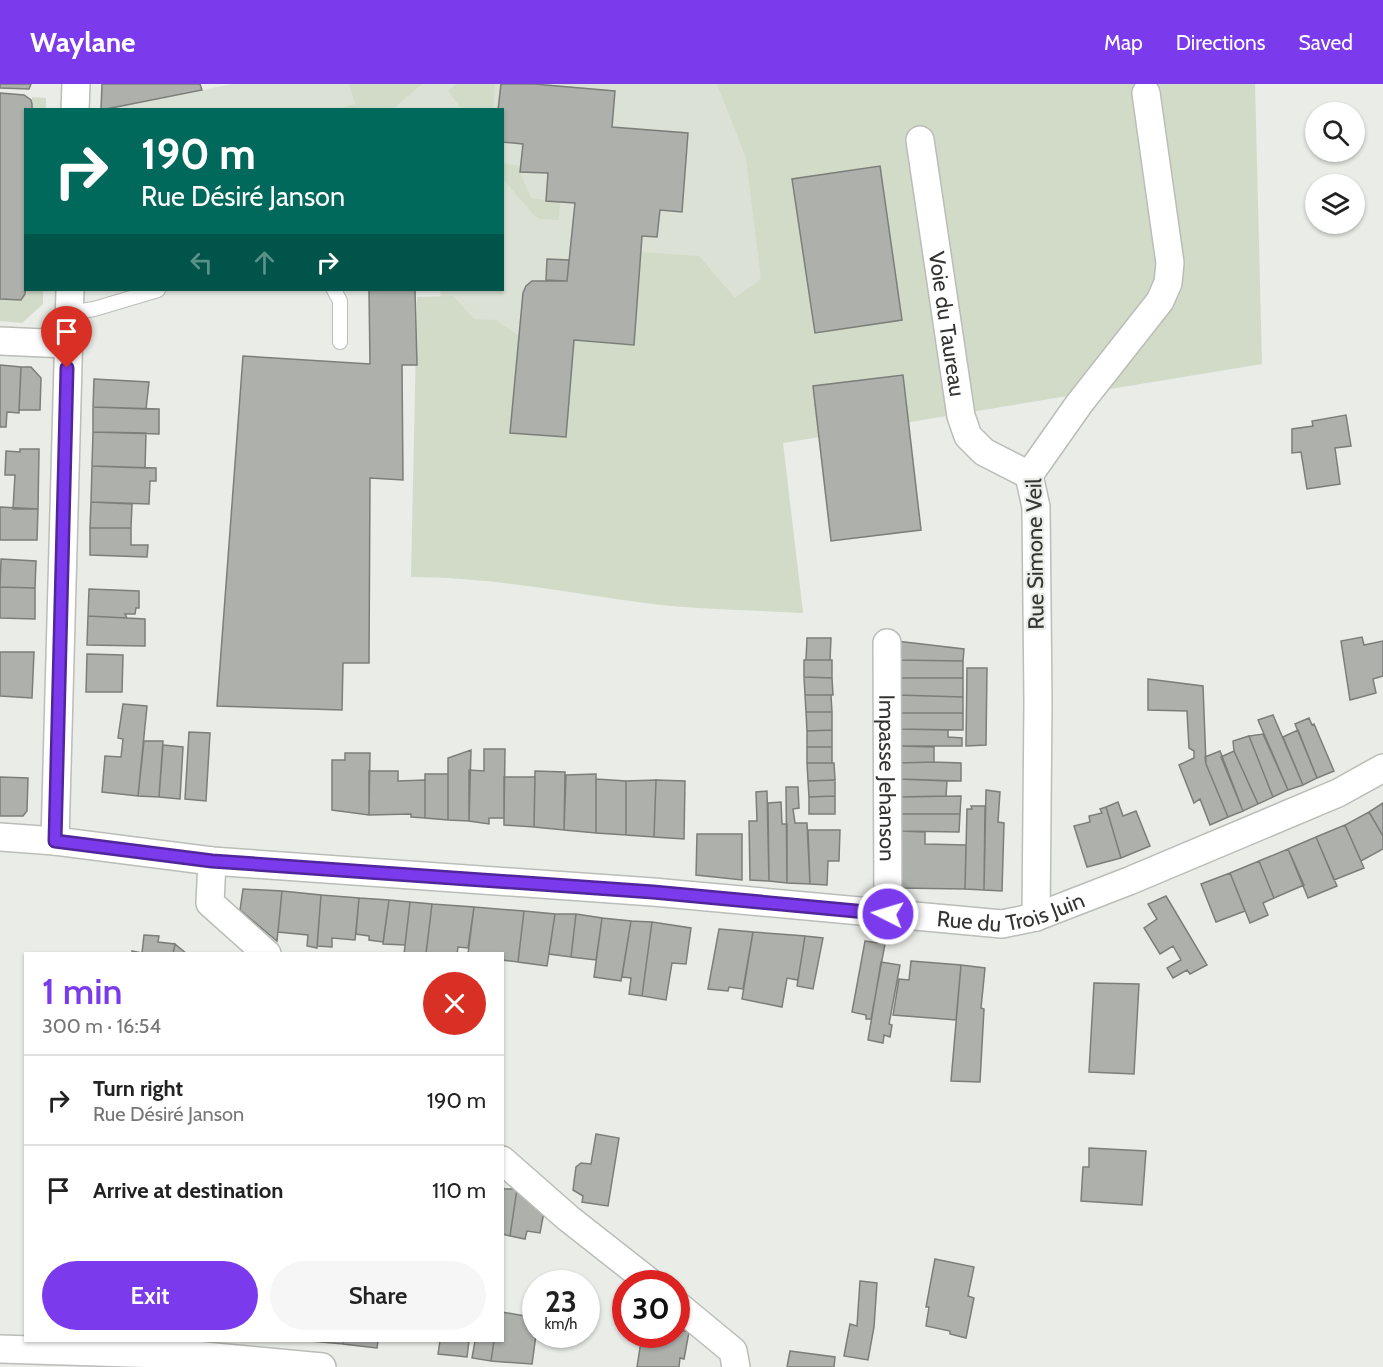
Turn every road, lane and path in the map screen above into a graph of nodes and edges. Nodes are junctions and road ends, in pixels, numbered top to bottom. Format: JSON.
{"nodes":[{"id":1,"x":76,"y":84,"type":"edge"},
{"id":2,"x":1146,"y":93,"type":"dead end"},
{"id":3,"x":75,"y":108,"type":"edge"},
{"id":4,"x":920,"y":140,"type":"dead end"},
{"id":5,"x":155,"y":291,"type":"edge"},
{"id":6,"x":335,"y":291,"type":"edge"},
{"id":7,"x":69,"y":301,"type":"edge"},
{"id":8,"x":0,"y":341,"type":"edge"},
{"id":9,"x":340,"y":342,"type":"dead end"},
{"id":10,"x":67,"y":344,"type":"junction"},
{"id":11,"x":1029,"y":475,"type":"junction"},
{"id":12,"x":887,"y":643,"type":"dead end"},
{"id":13,"x":1383,"y":768,"type":"edge"},
{"id":14,"x":0,"y":837,"type":"edge"},
{"id":15,"x":55,"y":841,"type":"junction"},
{"id":16,"x":212,"y":861,"type":"junction"},
{"id":17,"x":888,"y":914,"type":"junction"},
{"id":18,"x":1036,"y":917,"type":"junction"},
{"id":19,"x":265,"y":952,"type":"edge"},
{"id":20,"x":504,"y":1162,"type":"edge"},
{"id":21,"x":634,"y":1270,"type":"edge"},
{"id":22,"x":690,"y":1316,"type":"edge"},
{"id":23,"x":0,"y":1349,"type":"edge"},
{"id":24,"x":322,"y":1367,"type":"edge"},
{"id":25,"x":736,"y":1367,"type":"edge"}],
"edges":[{"from":1,"to":3,"type":"street"},
{"from":2,"to":11,"type":"street","name":"Rue Simone Veil"},
{"from":4,"to":11,"type":"street","name":"Voie du Taureau"},
{"from":5,"to":7,"type":"lane"},
{"from":6,"to":9,"type":"lane"},
{"from":7,"to":10,"type":"street"},
{"from":8,"to":10,"type":"street"},
{"from":10,"to":15,"type":"street"},
{"from":11,"to":18,"type":"street","name":"Rue Simone Veil"},
{"from":12,"to":17,"type":"street","name":"Impasse Jehanson"},
{"from":13,"to":18,"type":"street","name":"Rue du Trois Juin"},
{"from":14,"to":15,"type":"street","name":"Rue du Trois Juin"},
{"from":15,"to":16,"type":"street","name":"Rue du Trois Juin"},
{"from":16,"to":17,"type":"street","name":"Rue du Trois Juin"},
{"from":16,"to":19,"type":"street"},
{"from":17,"to":18,"type":"street","name":"Rue du Trois Juin"},
{"from":20,"to":21,"type":"street"},
{"from":22,"to":25,"type":"street"},
{"from":23,"to":24,"type":"street"}]}
